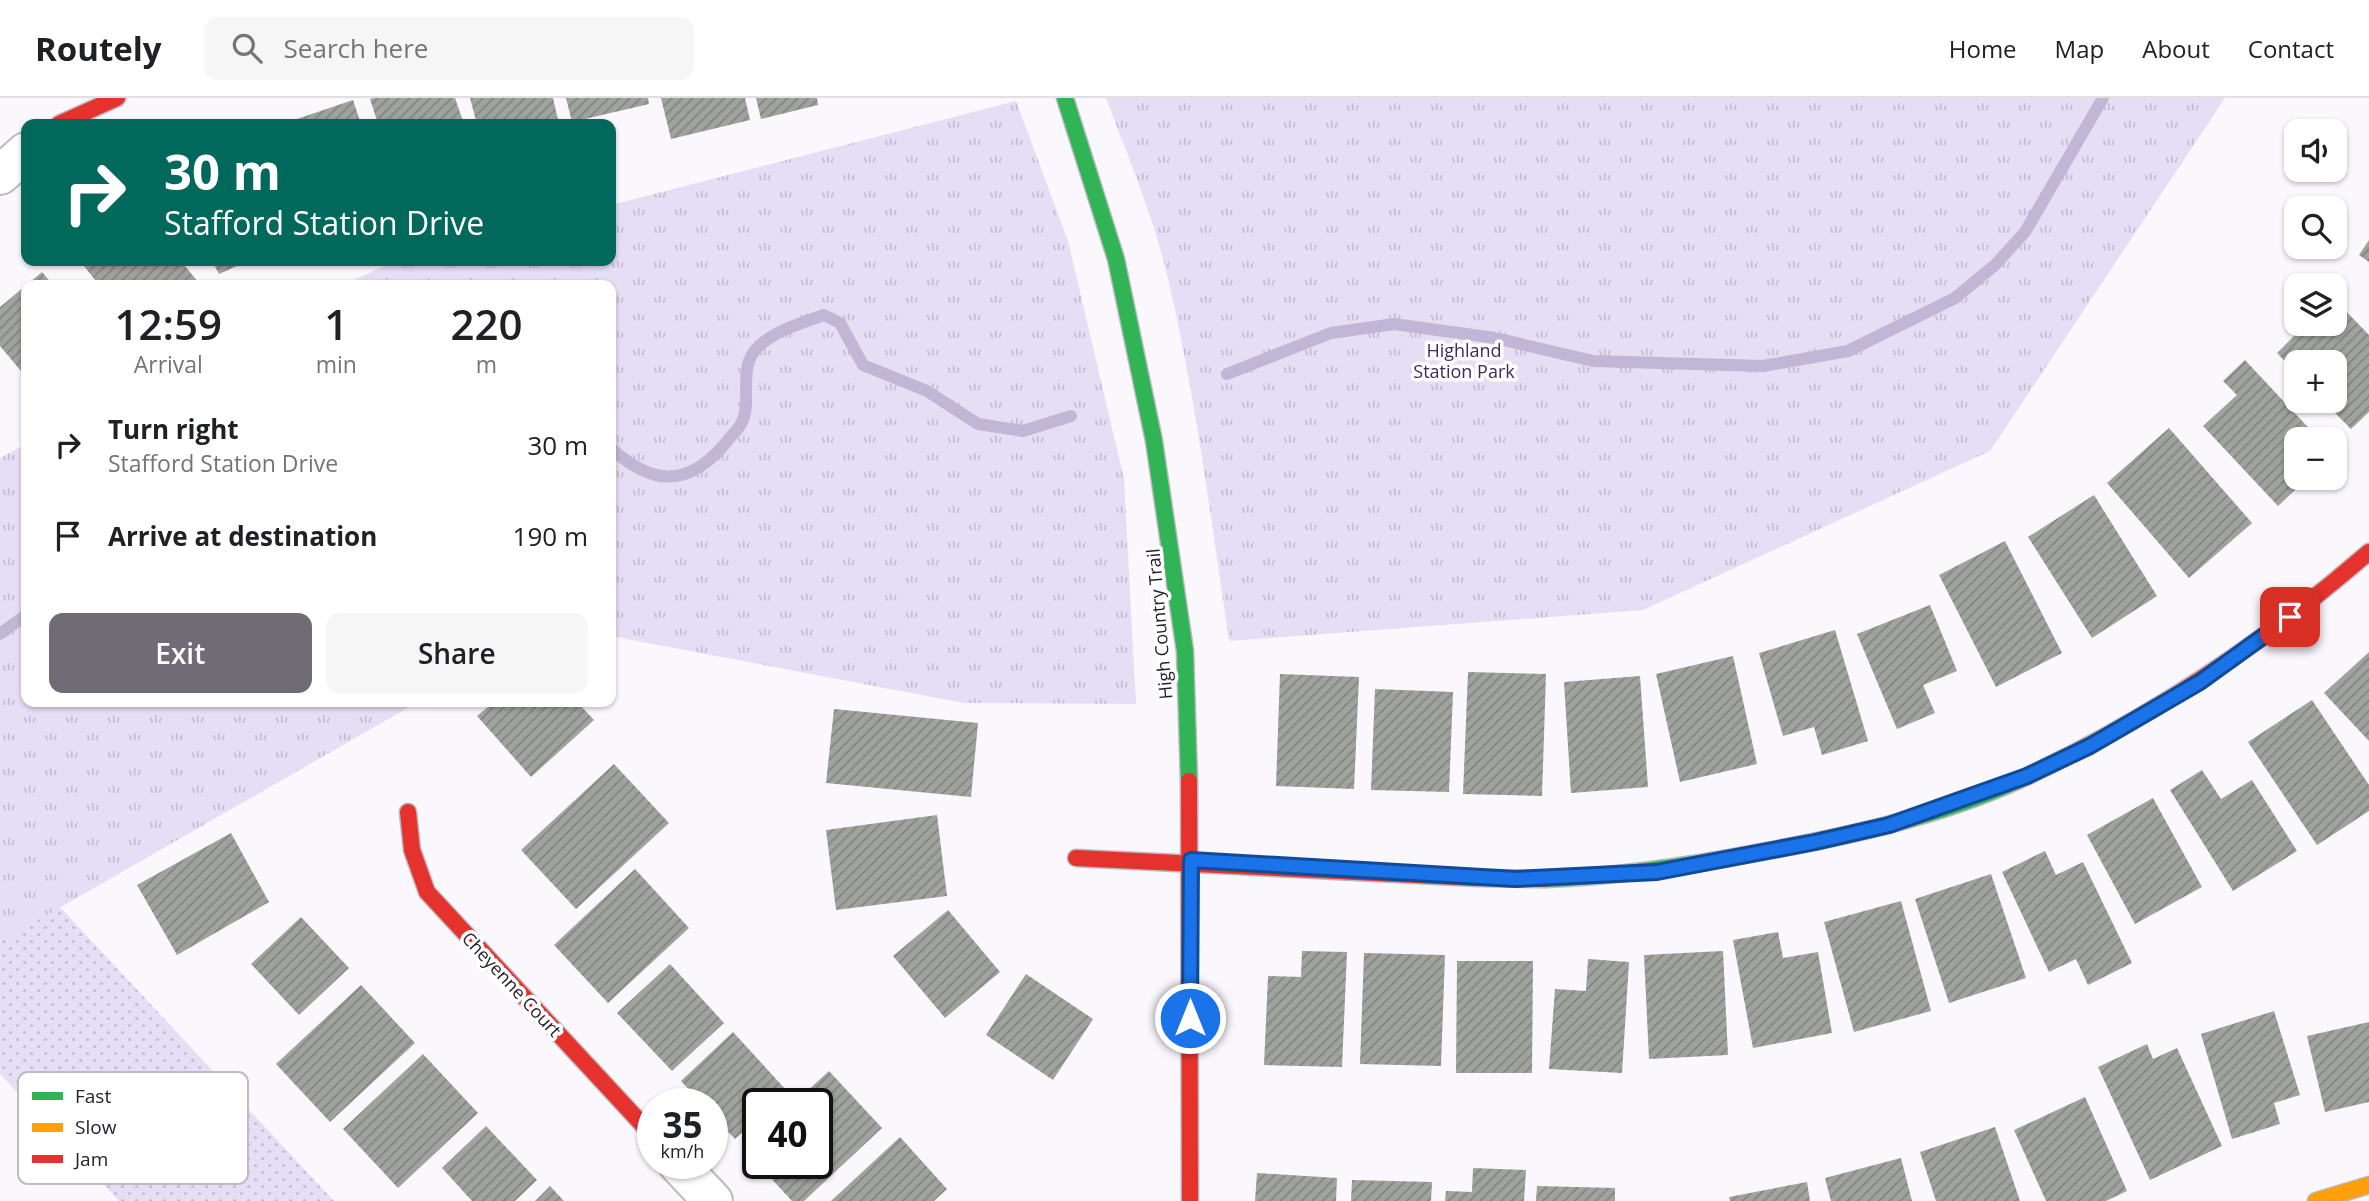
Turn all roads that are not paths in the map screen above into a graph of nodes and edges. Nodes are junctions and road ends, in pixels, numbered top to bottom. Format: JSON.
{"nodes":[{"id":1,"x":117,"y":98,"type":"edge"},
{"id":2,"x":1065,"y":98,"type":"edge"},
{"id":3,"x":70,"y":119,"type":"edge"},
{"id":4,"x":21,"y":156,"type":"edge"},
{"id":5,"x":0,"y":174,"type":"edge"},
{"id":6,"x":2369,"y":552,"type":"edge"},
{"id":7,"x":408,"y":812,"type":"dead end"},
{"id":8,"x":1076,"y":858,"type":"dead end"},
{"id":9,"x":1191,"y":860,"type":"junction"},
{"id":10,"x":637,"y":1119,"type":"edge"},
{"id":11,"x":692,"y":1179,"type":"edge"},
{"id":12,"x":2369,"y":1185,"type":"edge"},
{"id":13,"x":713,"y":1201,"type":"edge"},
{"id":14,"x":1190,"y":1201,"type":"edge"},
{"id":15,"x":2316,"y":1201,"type":"edge"}],
"edges":[{"from":1,"to":3,"type":"street"},
{"from":2,"to":9,"type":"street","name":"High Country Trail"},
{"from":4,"to":5,"type":"street"},
{"from":6,"to":9,"type":"street"},
{"from":7,"to":10,"type":"street","name":"Cheyenne Court"},
{"from":8,"to":9,"type":"street"},
{"from":9,"to":14,"type":"street","name":"High Country Trail"},
{"from":11,"to":13,"type":"street"},
{"from":12,"to":15,"type":"street"}]}
